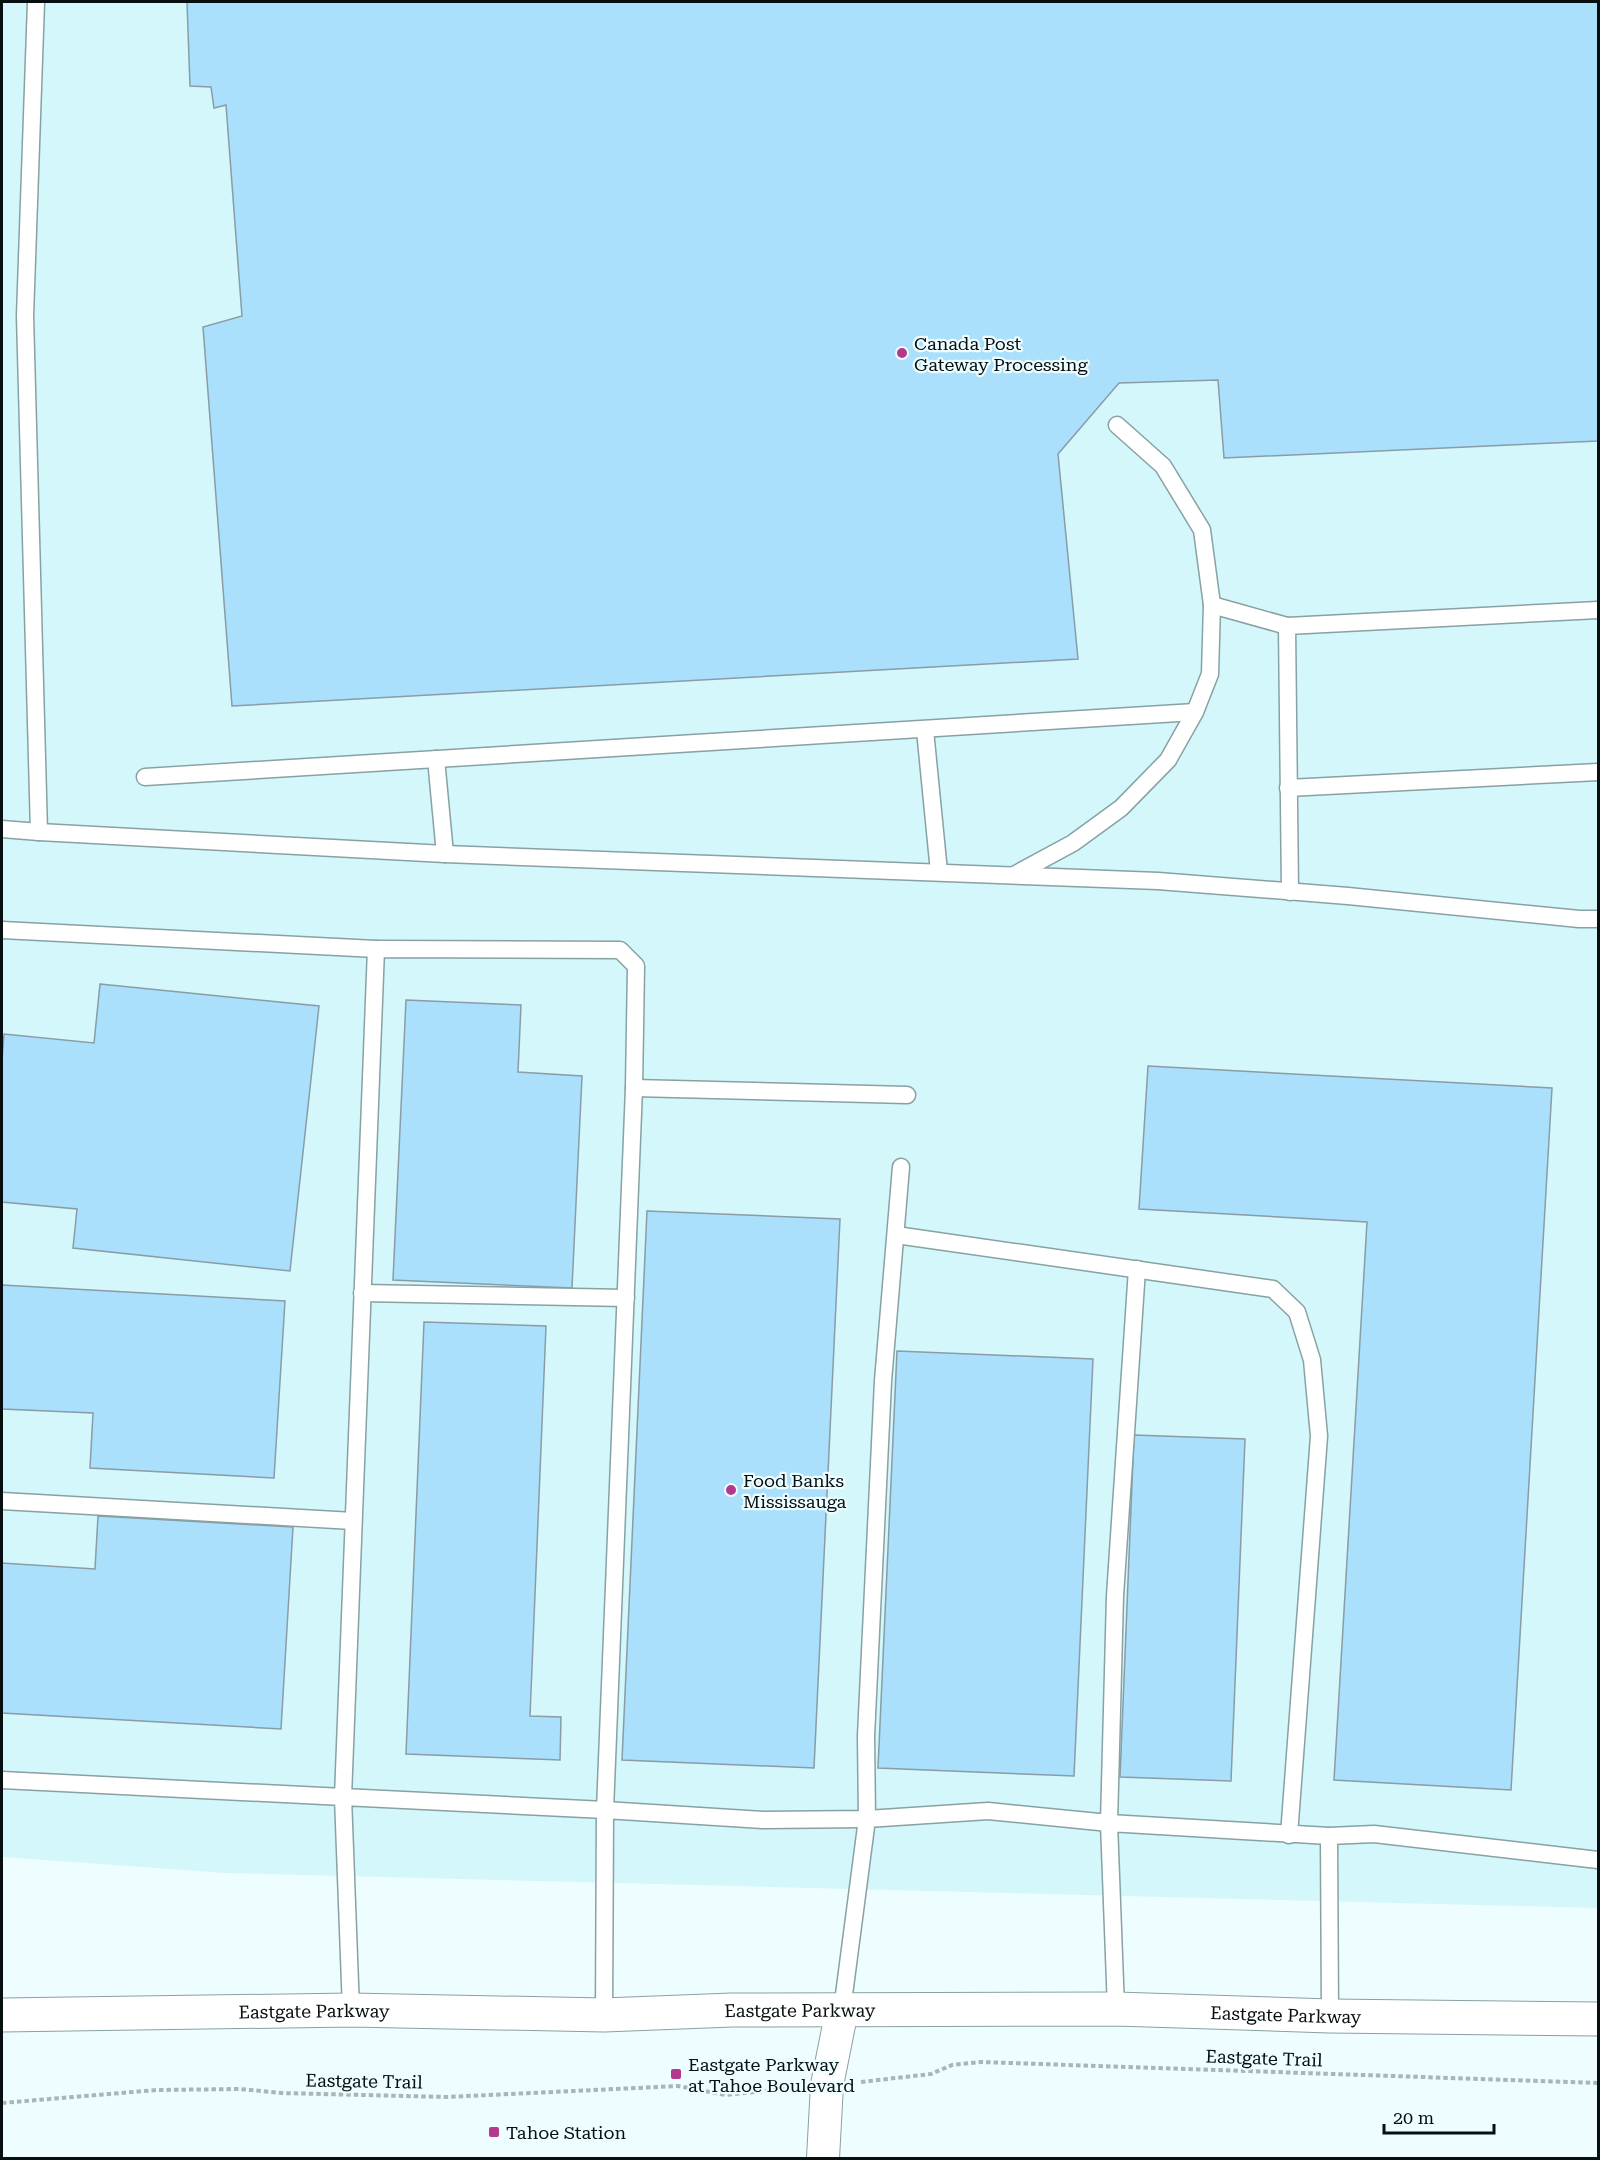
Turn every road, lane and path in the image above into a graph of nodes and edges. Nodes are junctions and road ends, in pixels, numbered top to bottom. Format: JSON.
{"nodes":[{"id":1,"x":36,"y":2,"type":"edge"},
{"id":2,"x":1117,"y":425,"type":"dead end"},
{"id":3,"x":1212,"y":605,"type":"junction"},
{"id":4,"x":1599,"y":610,"type":"edge"},
{"id":5,"x":1287,"y":626,"type":"junction"},
{"id":6,"x":1195,"y":712,"type":"junction"},
{"id":7,"x":925,"y":730,"type":"junction"},
{"id":8,"x":436,"y":759,"type":"junction"},
{"id":9,"x":1599,"y":772,"type":"edge"},
{"id":10,"x":145,"y":777,"type":"dead end"},
{"id":11,"x":1288,"y":788,"type":"junction"},
{"id":12,"x":2,"y":829,"type":"edge"},
{"id":13,"x":39,"y":832,"type":"junction"},
{"id":14,"x":445,"y":854,"type":"junction"},
{"id":15,"x":939,"y":872,"type":"junction"},
{"id":16,"x":1013,"y":876,"type":"junction"},
{"id":17,"x":1290,"y":892,"type":"junction"},
{"id":18,"x":1599,"y":919,"type":"edge"},
{"id":19,"x":2,"y":930,"type":"edge"},
{"id":20,"x":376,"y":949,"type":"junction"},
{"id":21,"x":634,"y":1088,"type":"junction"},
{"id":22,"x":907,"y":1095,"type":"dead end"},
{"id":23,"x":901,"y":1167,"type":"dead end"},
{"id":24,"x":896,"y":1235,"type":"junction"},
{"id":25,"x":1137,"y":1269,"type":"junction"},
{"id":26,"x":362,"y":1293,"type":"junction"},
{"id":27,"x":626,"y":1298,"type":"junction"},
{"id":28,"x":2,"y":1501,"type":"edge"},
{"id":29,"x":353,"y":1521,"type":"junction"},
{"id":30,"x":2,"y":1780,"type":"edge"},
{"id":31,"x":343,"y":1797,"type":"junction"},
{"id":32,"x":605,"y":1810,"type":"junction"},
{"id":33,"x":867,"y":1819,"type":"junction"},
{"id":34,"x":1109,"y":1823,"type":"junction"},
{"id":35,"x":1289,"y":1835,"type":"junction"},
{"id":36,"x":1329,"y":1836,"type":"junction"},
{"id":37,"x":1599,"y":1860,"type":"edge"},
{"id":38,"x":1116,"y":2009,"type":"junction"},
{"id":39,"x":351,"y":2010,"type":"junction"},
{"id":40,"x":842,"y":2010,"type":"junction"},
{"id":41,"x":2,"y":2015,"type":"edge"},
{"id":42,"x":604,"y":2015,"type":"junction"},
{"id":43,"x":1330,"y":2016,"type":"junction"},
{"id":44,"x":1599,"y":2019,"type":"edge"},
{"id":45,"x":931,"y":2074,"type":"dead end"},
{"id":46,"x":1599,"y":2083,"type":"edge"},
{"id":47,"x":726,"y":2095,"type":"dead end"},
{"id":48,"x":2,"y":2103,"type":"edge"},
{"id":49,"x":823,"y":2158,"type":"edge"}],
"edges":[{"from":1,"to":13,"type":"lane"},
{"from":2,"to":3,"type":"lane"},
{"from":3,"to":5,"type":"lane"},
{"from":3,"to":6,"type":"lane"},
{"from":4,"to":5,"type":"lane"},
{"from":5,"to":11,"type":"lane"},
{"from":6,"to":7,"type":"lane"},
{"from":6,"to":16,"type":"lane"},
{"from":7,"to":8,"type":"lane"},
{"from":7,"to":15,"type":"lane"},
{"from":8,"to":10,"type":"lane"},
{"from":8,"to":14,"type":"lane"},
{"from":9,"to":11,"type":"lane"},
{"from":11,"to":17,"type":"lane"},
{"from":12,"to":13,"type":"lane"},
{"from":13,"to":14,"type":"lane"},
{"from":14,"to":15,"type":"lane"},
{"from":15,"to":16,"type":"lane"},
{"from":16,"to":17,"type":"lane"},
{"from":17,"to":18,"type":"lane"},
{"from":19,"to":20,"type":"lane"},
{"from":20,"to":21,"type":"lane"},
{"from":20,"to":26,"type":"lane"},
{"from":21,"to":22,"type":"lane"},
{"from":21,"to":27,"type":"lane"},
{"from":23,"to":24,"type":"lane"},
{"from":24,"to":25,"type":"lane"},
{"from":24,"to":33,"type":"lane"},
{"from":25,"to":34,"type":"lane"},
{"from":25,"to":35,"type":"lane"},
{"from":26,"to":27,"type":"lane"},
{"from":26,"to":29,"type":"lane"},
{"from":27,"to":32,"type":"lane"},
{"from":28,"to":29,"type":"lane"},
{"from":29,"to":31,"type":"lane"},
{"from":30,"to":31,"type":"lane"},
{"from":31,"to":32,"type":"lane"},
{"from":31,"to":39,"type":"lane"},
{"from":32,"to":33,"type":"lane"},
{"from":32,"to":42,"type":"lane"},
{"from":33,"to":34,"type":"lane"},
{"from":33,"to":40,"type":"lane"},
{"from":34,"to":35,"type":"lane"},
{"from":34,"to":38,"type":"lane"},
{"from":35,"to":36,"type":"lane"},
{"from":36,"to":37,"type":"lane"},
{"from":36,"to":43,"type":"lane"},
{"from":38,"to":40,"type":"main road","name":"Eastgate Parkway"},
{"from":38,"to":43,"type":"main road","name":"Eastgate Parkway"},
{"from":39,"to":41,"type":"main road","name":"Eastgate Parkway"},
{"from":39,"to":42,"type":"main road","name":"Eastgate Parkway"},
{"from":40,"to":42,"type":"main road","name":"Eastgate Parkway"},
{"from":40,"to":49,"type":"street"},
{"from":43,"to":44,"type":"main road","name":"Eastgate Parkway"},
{"from":45,"to":46,"type":"path","name":"Eastgate Trail"},
{"from":47,"to":48,"type":"path","name":"Eastgate Trail"}]}
